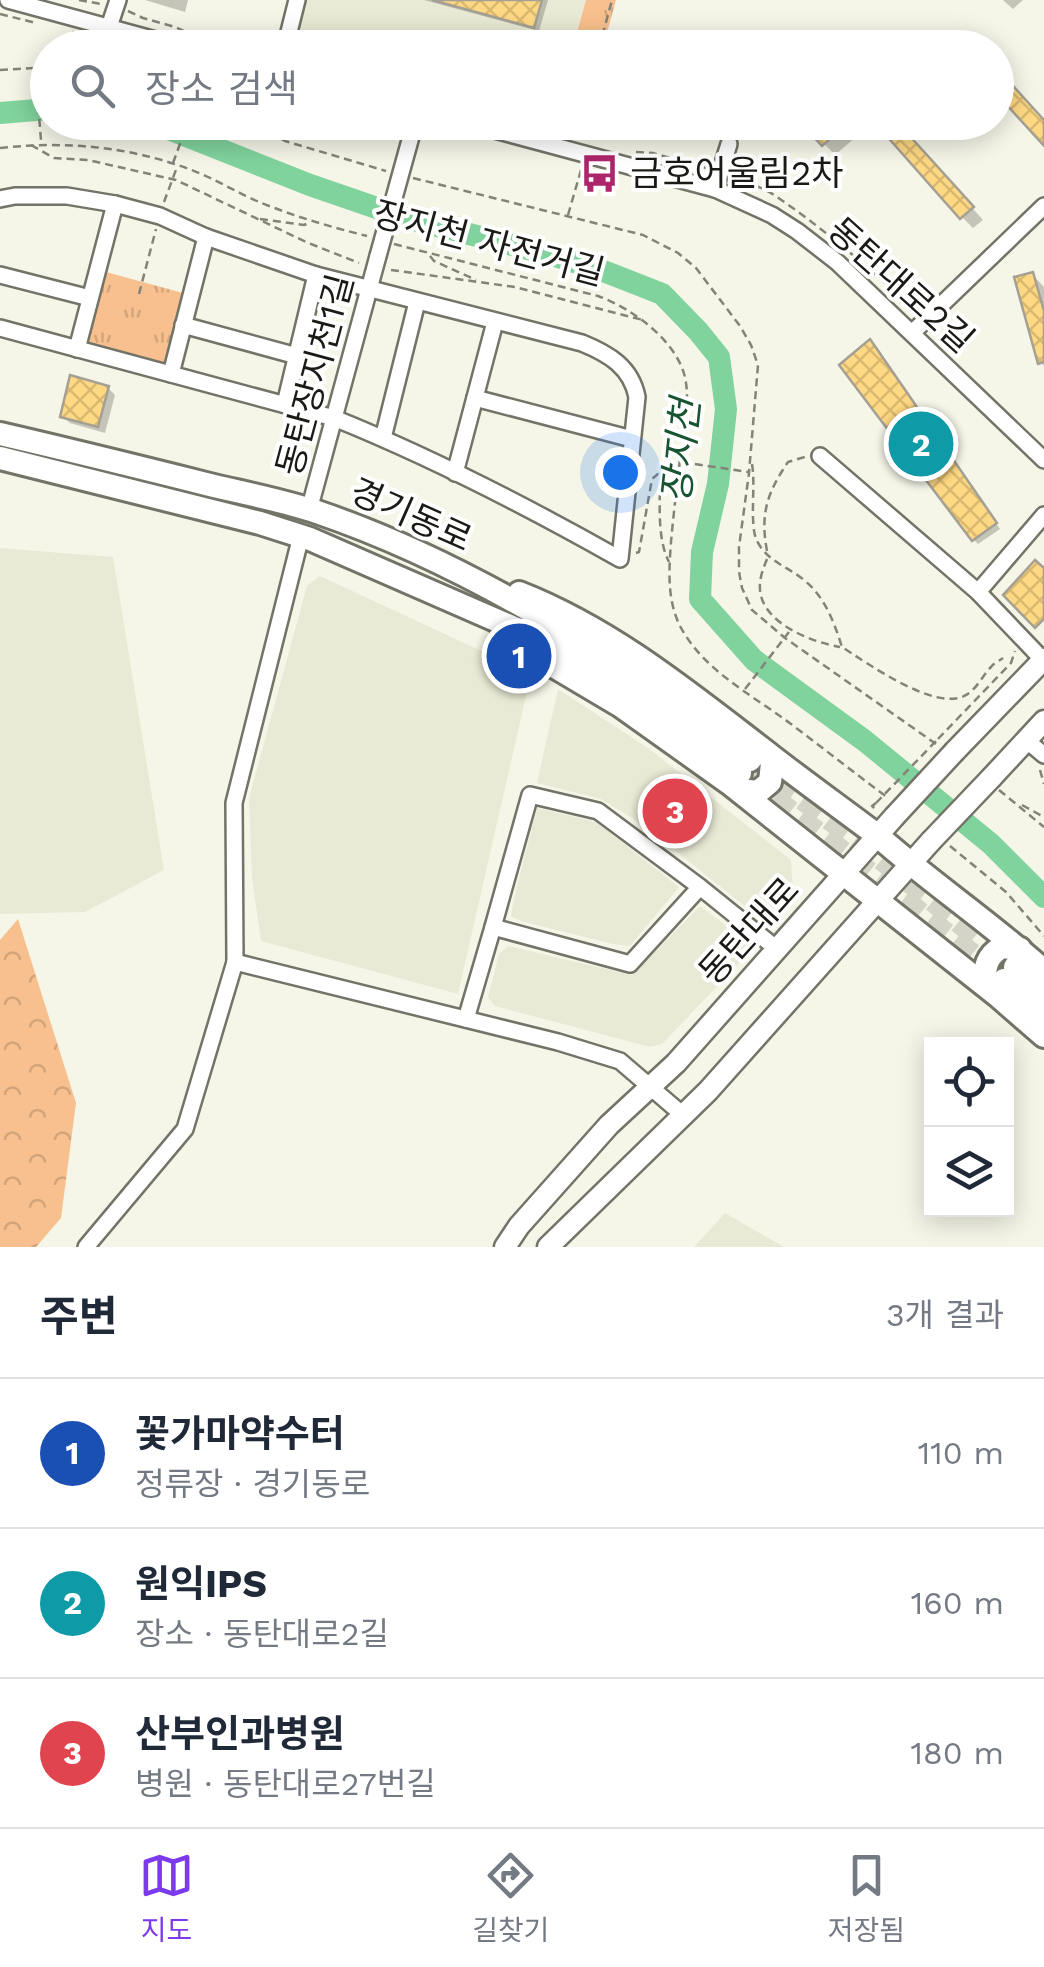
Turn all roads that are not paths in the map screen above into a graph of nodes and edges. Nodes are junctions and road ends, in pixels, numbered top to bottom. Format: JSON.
{"nodes":[{"id":1,"x":8,"y":0,"type":"edge"},
{"id":2,"x":118,"y":0,"type":"edge"},
{"id":3,"x":298,"y":0,"type":"edge"},
{"id":4,"x":109,"y":27,"type":"junction"},
{"id":5,"x":120,"y":30,"type":"edge"},
{"id":6,"x":290,"y":30,"type":"edge"},
{"id":7,"x":408,"y":140,"type":"edge"},
{"id":8,"x":531,"y":140,"type":"edge"},
{"id":9,"x":730,"y":144,"type":"dead end"},
{"id":10,"x":716,"y":190,"type":"junction"},
{"id":11,"x":0,"y":198,"type":"edge"},
{"id":12,"x":115,"y":204,"type":"junction"},
{"id":13,"x":1044,"y":206,"type":"edge"},
{"id":14,"x":206,"y":237,"type":"junction"},
{"id":15,"x":0,"y":275,"type":"edge"},
{"id":16,"x":316,"y":276,"type":"junction"},
{"id":17,"x":369,"y":290,"type":"junction"},
{"id":18,"x":90,"y":298,"type":"junction"},
{"id":19,"x":417,"y":302,"type":"junction"},
{"id":20,"x":495,"y":322,"type":"junction"},
{"id":21,"x":183,"y":325,"type":"junction"},
{"id":22,"x":0,"y":328,"type":"edge"},
{"id":23,"x":912,"y":332,"type":"junction"},
{"id":24,"x":76,"y":349,"type":"junction"},
{"id":25,"x":297,"y":356,"type":"junction"},
{"id":26,"x":170,"y":374,"type":"junction"},
{"id":27,"x":475,"y":398,"type":"junction"},
{"id":28,"x":285,"y":404,"type":"junction"},
{"id":29,"x":334,"y":418,"type":"junction"},
{"id":30,"x":0,"y":434,"type":"edge"},
{"id":31,"x":382,"y":438,"type":"junction"},
{"id":32,"x":632,"y":439,"type":"junction"},
{"id":33,"x":820,"y":456,"type":"road end"},
{"id":34,"x":0,"y":458,"type":"edge"},
{"id":35,"x":1044,"y":460,"type":"edge"},
{"id":36,"x":455,"y":473,"type":"junction"},
{"id":37,"x":309,"y":510,"type":"junction"},
{"id":38,"x":1044,"y":515,"type":"edge"},
{"id":39,"x":301,"y":536,"type":"junction"},
{"id":40,"x":978,"y":592,"type":"junction"},
{"id":41,"x":1044,"y":660,"type":"edge"},
{"id":42,"x":1044,"y":721,"type":"edge"},
{"id":43,"x":1036,"y":751,"type":"edge"},
{"id":44,"x":749,"y":769,"type":"junction"},
{"id":45,"x":891,"y":820,"type":"junction"},
{"id":46,"x":910,"y":864,"type":"junction"},
{"id":47,"x":844,"y":874,"type":"junction"},
{"id":48,"x":700,"y":886,"type":"junction"},
{"id":49,"x":878,"y":900,"type":"junction"},
{"id":50,"x":492,"y":927,"type":"junction"},
{"id":51,"x":777,"y":949,"type":"junction"},
{"id":52,"x":235,"y":962,"type":"junction"},
{"id":53,"x":1006,"y":970,"type":"junction"},
{"id":54,"x":1044,"y":970,"type":"edge"},
{"id":55,"x":1044,"y":994,"type":"edge"},
{"id":56,"x":1044,"y":1013,"type":"edge"},
{"id":57,"x":466,"y":1019,"type":"junction"},
{"id":58,"x":1044,"y":1036,"type":"edge"},
{"id":59,"x":650,"y":1086,"type":"junction"},
{"id":60,"x":683,"y":1115,"type":"junction"},
{"id":61,"x":86,"y":1247,"type":"edge"},
{"id":62,"x":505,"y":1247,"type":"edge"},
{"id":63,"x":548,"y":1247,"type":"edge"}],
"edges":[{"from":1,"to":4,"type":"street"},
{"from":2,"to":4,"type":"street"},
{"from":3,"to":6,"type":"street"},
{"from":4,"to":5,"type":"street"},
{"from":7,"to":17,"type":"street","name":"동탄장지천1길","bridge":true},
{"from":8,"to":10,"type":"street","name":"동탄대로2길"},
{"from":9,"to":10,"type":"street"},
{"from":10,"to":23,"type":"street","name":"동탄대로2길"},
{"from":11,"to":12,"type":"street"},
{"from":12,"to":14,"type":"street"},
{"from":12,"to":18,"type":"street"},
{"from":13,"to":23,"type":"street"},
{"from":14,"to":16,"type":"street"},
{"from":14,"to":21,"type":"street"},
{"from":15,"to":18,"type":"street"},
{"from":16,"to":17,"type":"street"},
{"from":16,"to":25,"type":"street"},
{"from":17,"to":19,"type":"street"},
{"from":17,"to":29,"type":"street","name":"동탄장지천1길"},
{"from":18,"to":24,"type":"street"},
{"from":19,"to":20,"type":"street"},
{"from":19,"to":31,"type":"street"},
{"from":20,"to":27,"type":"street"},
{"from":20,"to":32,"type":"street"},
{"from":21,"to":25,"type":"street"},
{"from":21,"to":26,"type":"street"},
{"from":22,"to":24,"type":"street"},
{"from":23,"to":35,"type":"street","name":"동탄대로2길"},
{"from":24,"to":26,"type":"street"},
{"from":25,"to":28,"type":"street"},
{"from":26,"to":28,"type":"street"},
{"from":27,"to":32,"type":"street"},
{"from":27,"to":36,"type":"street"},
{"from":28,"to":29,"type":"street"},
{"from":29,"to":31,"type":"street"},
{"from":29,"to":37,"type":"street","name":"동탄장지천1길"},
{"from":30,"to":37,"type":"main road","name":"경기동로"},
{"from":31,"to":36,"type":"street"},
{"from":32,"to":36,"type":"street"},
{"from":33,"to":40,"type":"street"},
{"from":34,"to":39,"type":"main road","name":"경기동로"},
{"from":37,"to":44,"type":"main road","name":"경기동로"},
{"from":38,"to":40,"type":"street"},
{"from":39,"to":44,"type":"main road","name":"경기동로"},
{"from":39,"to":52,"type":"street"},
{"from":40,"to":41,"type":"street"},
{"from":41,"to":45,"type":"main road","name":"동탄대로","bridge":true},
{"from":42,"to":43,"type":"main road"},
{"from":43,"to":46,"type":"main road","bridge":true},
{"from":44,"to":45,"type":"main road"},
{"from":44,"to":47,"type":"main road"},
{"from":45,"to":46,"type":"main road"},
{"from":45,"to":47,"type":"main road","name":"동탄대로"},
{"from":46,"to":49,"type":"main road"},
{"from":46,"to":53,"type":"main road"},
{"from":47,"to":49,"type":"main road"},
{"from":47,"to":51,"type":"main road","name":"동탄대로"},
{"from":48,"to":50,"type":"street"},
{"from":48,"to":50,"type":"street"},
{"from":48,"to":51,"type":"street"},
{"from":49,"to":53,"type":"main road"},
{"from":49,"to":60,"type":"main road"},
{"from":50,"to":57,"type":"street"},
{"from":51,"to":59,"type":"main road","name":"동탄대로"},
{"from":52,"to":57,"type":"street"},
{"from":52,"to":61,"type":"street"},
{"from":53,"to":54,"type":"main road"},
{"from":53,"to":55,"type":"main road"},
{"from":53,"to":56,"type":"main road"},
{"from":53,"to":58,"type":"main road"},
{"from":57,"to":59,"type":"street"},
{"from":59,"to":60,"type":"street"},
{"from":59,"to":62,"type":"main road","name":"동탄대로"},
{"from":60,"to":63,"type":"main road"}]}
